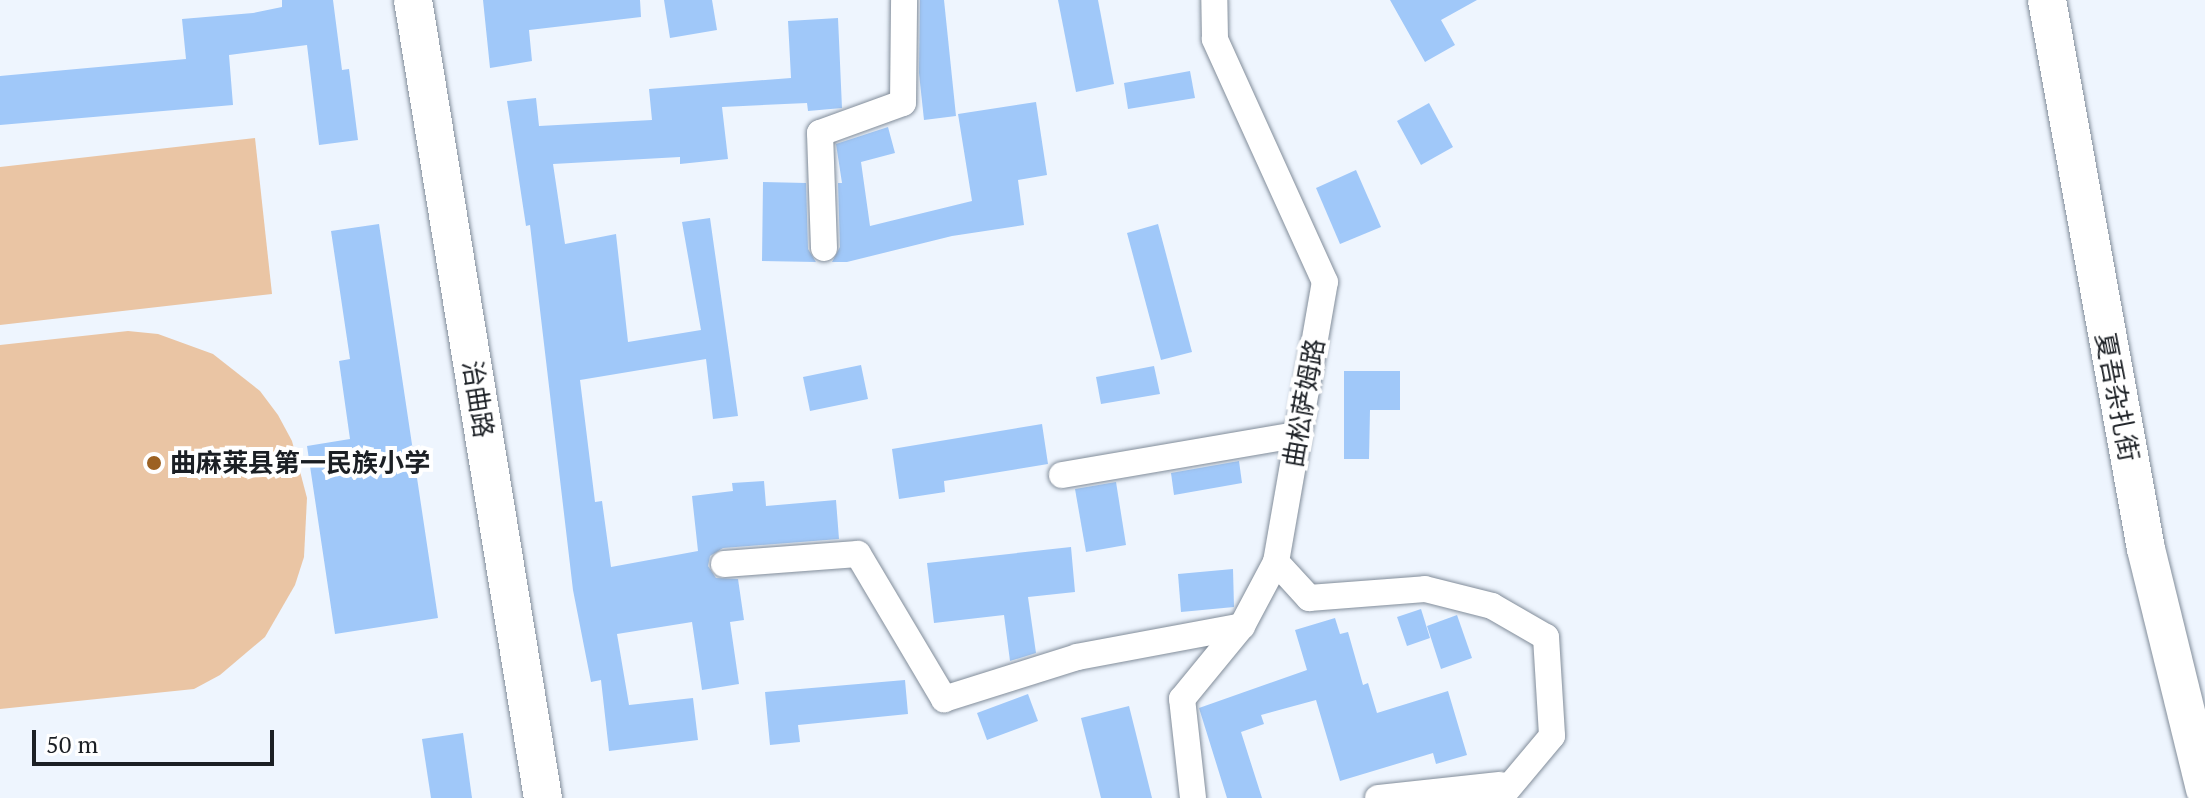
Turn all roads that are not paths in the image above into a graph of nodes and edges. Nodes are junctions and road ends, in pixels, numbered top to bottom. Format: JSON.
{"nodes":[{"id":1,"x":413,"y":0,"type":"edge"},
{"id":2,"x":904,"y":0,"type":"edge"},
{"id":3,"x":1214,"y":0,"type":"edge"},
{"id":4,"x":2047,"y":0,"type":"edge"},
{"id":5,"x":824,"y":248,"type":"dead end"},
{"id":6,"x":1289,"y":436,"type":"dead end"},
{"id":7,"x":1062,"y":475,"type":"dead end"},
{"id":8,"x":1276,"y":562,"type":"junction"},
{"id":9,"x":724,"y":564,"type":"dead end"},
{"id":10,"x":1242,"y":626,"type":"junction"},
{"id":11,"x":2205,"y":790,"type":"edge"},
{"id":12,"x":1500,"y":792,"type":"edge"},
{"id":13,"x":543,"y":798,"type":"edge"},
{"id":14,"x":1193,"y":798,"type":"edge"},
{"id":15,"x":1378,"y":798,"type":"edge"}],
"edges":[{"from":1,"to":13,"type":"main road","name":"治曲路"},
{"from":2,"to":5,"type":"street"},
{"from":3,"to":8,"type":"street","name":"曲松萨姆路"},
{"from":4,"to":11,"type":"main road","name":"夏吾杂扎街"},
{"from":6,"to":7,"type":"street"},
{"from":8,"to":10,"type":"street","name":"曲松萨姆路"},
{"from":8,"to":12,"type":"street"},
{"from":9,"to":10,"type":"street"},
{"from":10,"to":14,"type":"street","name":"曲松萨姆路"},
{"from":12,"to":15,"type":"street"}]}
